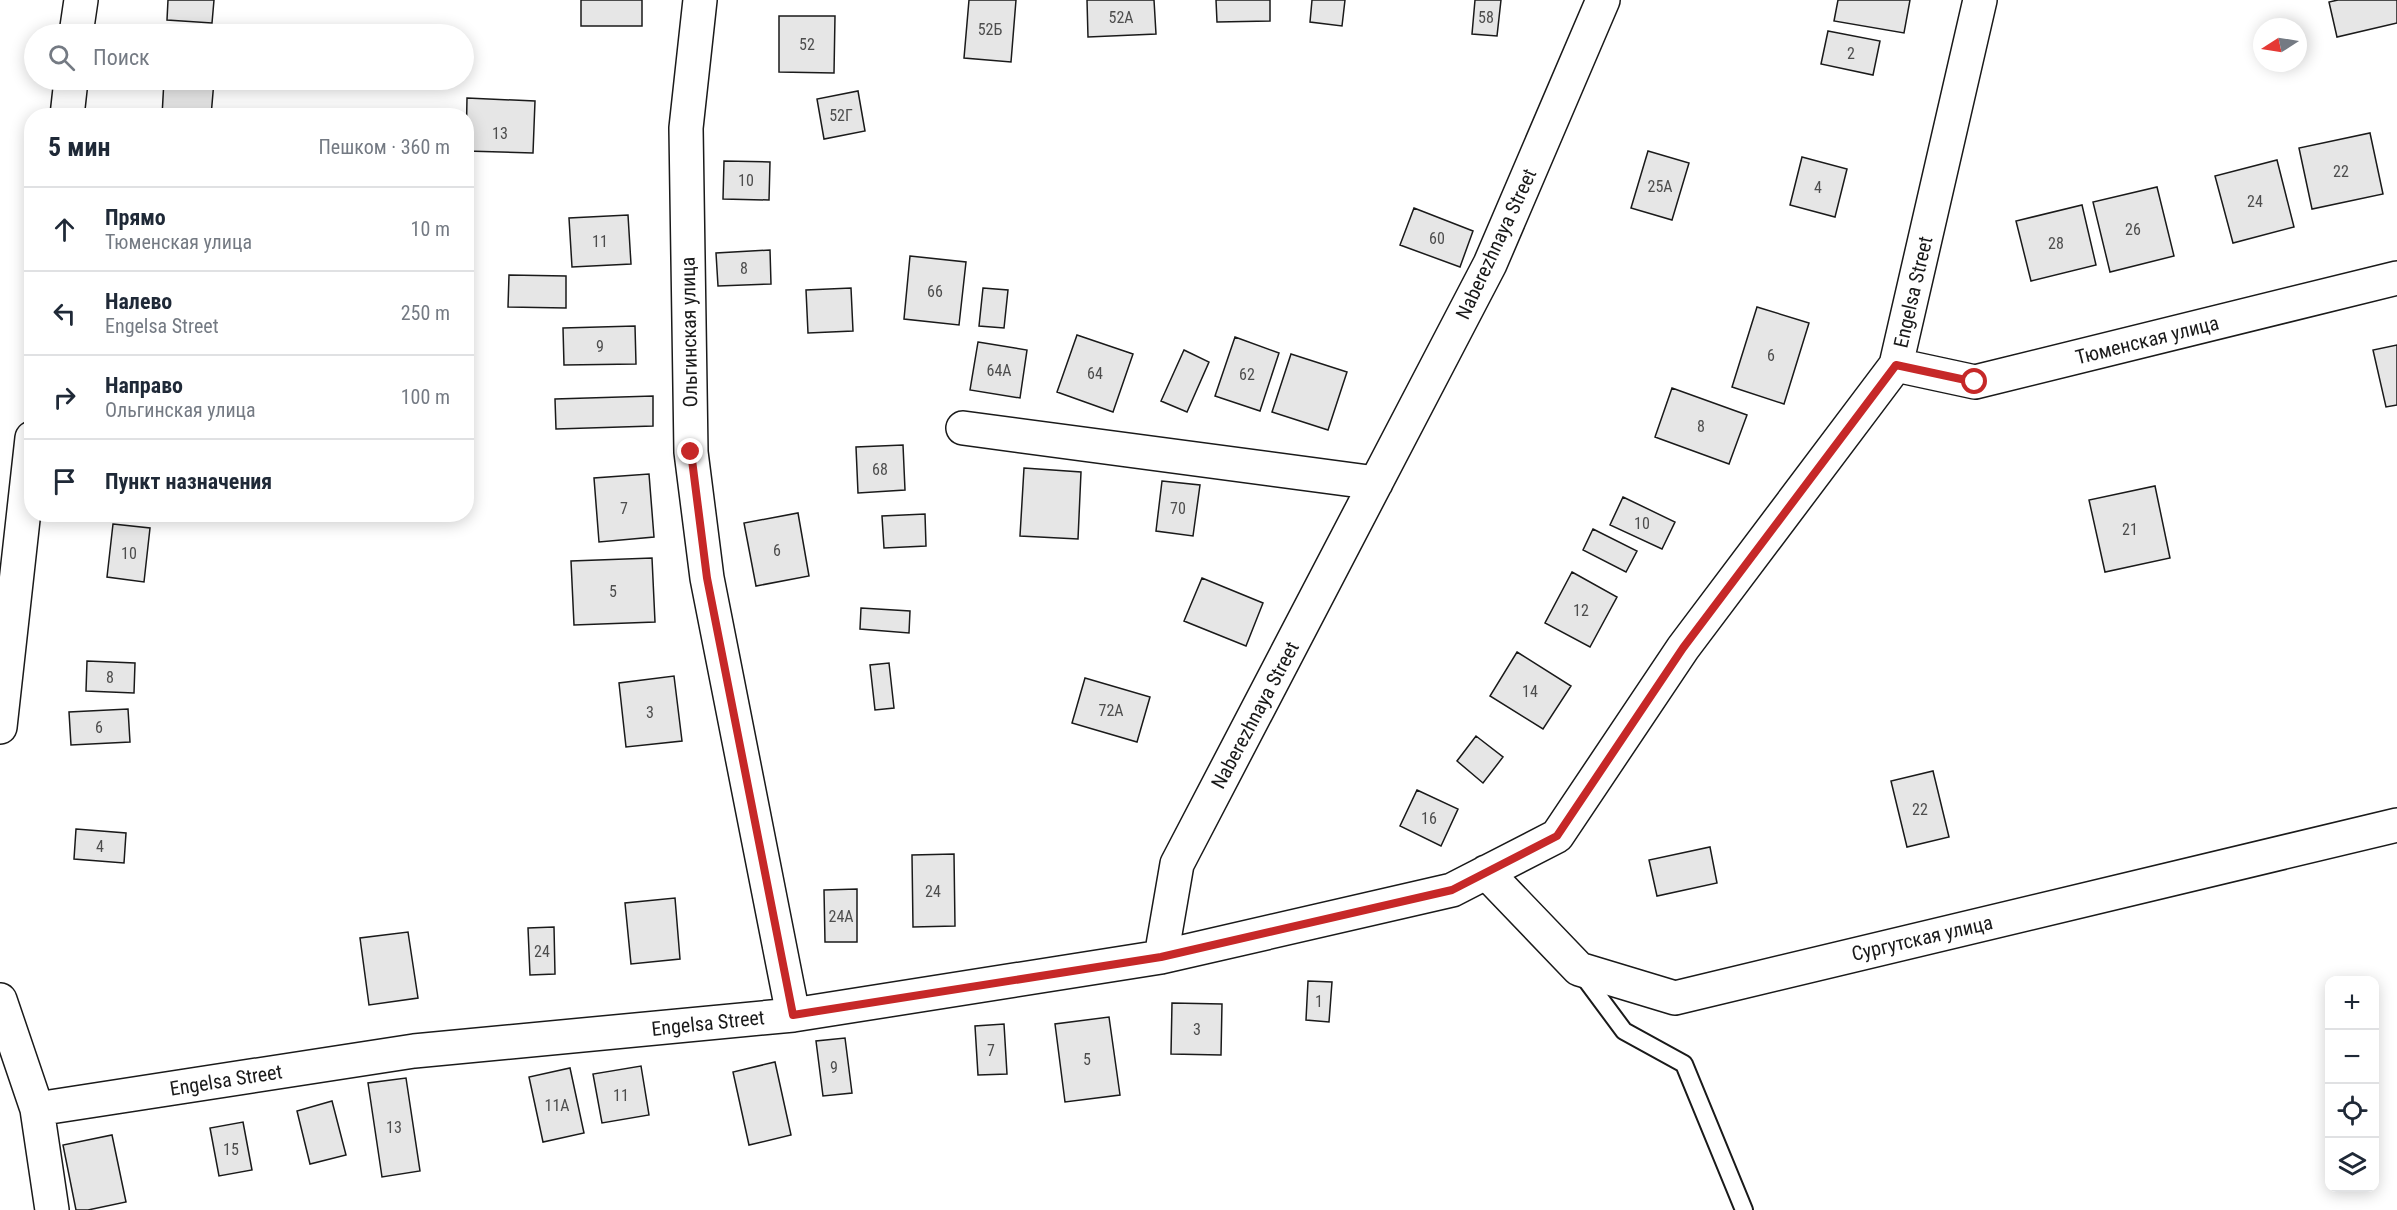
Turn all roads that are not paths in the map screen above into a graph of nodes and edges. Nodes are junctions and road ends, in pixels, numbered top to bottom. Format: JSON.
{"nodes":[{"id":1,"x":81,"y":0,"type":"edge"},
{"id":2,"x":700,"y":0,"type":"edge"},
{"id":3,"x":1603,"y":0,"type":"edge"},
{"id":4,"x":1980,"y":0,"type":"edge"},
{"id":5,"x":77,"y":24,"type":"edge"},
{"id":6,"x":70,"y":90,"type":"edge"},
{"id":7,"x":68,"y":108,"type":"edge"},
{"id":8,"x":2397,"y":278,"type":"edge"},
{"id":9,"x":1896,"y":365,"type":"junction"},
{"id":10,"x":963,"y":428,"type":"dead end"},
{"id":11,"x":1376,"y":483,"type":"junction"},
{"id":12,"x":24,"y":510,"type":"edge"},
{"id":13,"x":0,"y":727,"type":"edge"},
{"id":14,"x":2397,"y":825,"type":"edge"},
{"id":15,"x":1486,"y":872,"type":"junction"},
{"id":16,"x":1161,"y":957,"type":"junction"},
{"id":17,"x":1578,"y":969,"type":"junction"},
{"id":18,"x":0,"y":1000,"type":"edge"},
{"id":19,"x":793,"y":1015,"type":"junction"},
{"id":20,"x":37,"y":1109,"type":"junction"},
{"id":21,"x":52,"y":1210,"type":"edge"},
{"id":22,"x":1744,"y":1210,"type":"edge"}],
"edges":[{"from":1,"to":5,"type":"street"},
{"from":2,"to":19,"type":"street","name":"Ольгинская улица"},
{"from":3,"to":11,"type":"street","name":"Naberezhnaya Street"},
{"from":4,"to":9,"type":"street","name":"Engelsa Street"},
{"from":6,"to":7,"type":"street"},
{"from":8,"to":9,"type":"street","name":"Тюменская улица"},
{"from":9,"to":15,"type":"street","name":"Engelsa Street"},
{"from":10,"to":11,"type":"street"},
{"from":11,"to":16,"type":"street","name":"Naberezhnaya Street"},
{"from":12,"to":13,"type":"street"},
{"from":14,"to":17,"type":"street","name":"Сургутская улица"},
{"from":15,"to":16,"type":"street","name":"Engelsa Street"},
{"from":15,"to":17,"type":"street","name":"Сургутская улица"},
{"from":16,"to":19,"type":"street","name":"Engelsa Street"},
{"from":17,"to":22,"type":"lane"},
{"from":18,"to":20,"type":"street"},
{"from":19,"to":20,"type":"street","name":"Engelsa Street"},
{"from":20,"to":21,"type":"street"}]}
